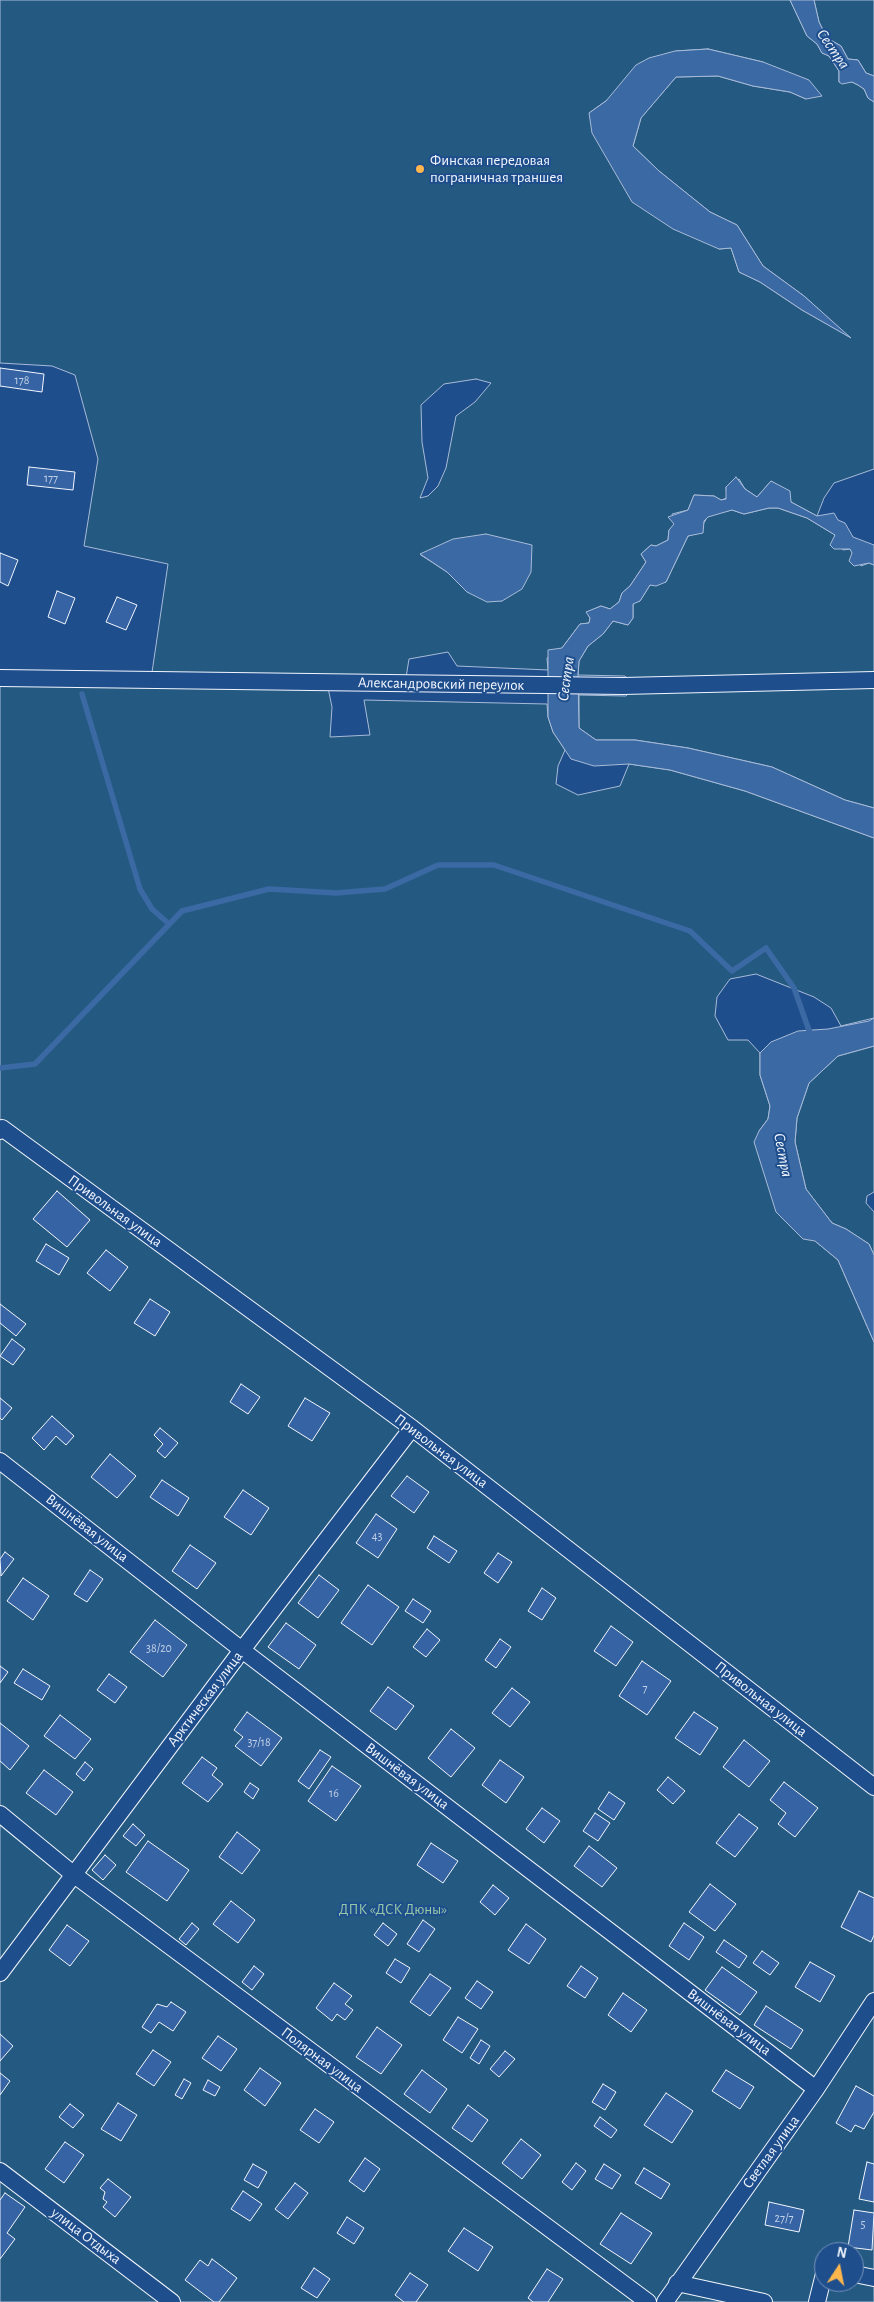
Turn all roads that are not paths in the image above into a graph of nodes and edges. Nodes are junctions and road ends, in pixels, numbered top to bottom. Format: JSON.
{"nodes":[{"id":1,"x":4,"y":678,"type":"edge"},
{"id":2,"x":874,"y":680,"type":"edge"},
{"id":3,"x":0,"y":1131,"type":"edge"},
{"id":4,"x":412,"y":1428,"type":"junction"},
{"id":5,"x":0,"y":1461,"type":"edge"},
{"id":6,"x":242,"y":1650,"type":"junction"},
{"id":7,"x":874,"y":1787,"type":"edge"},
{"id":8,"x":0,"y":1814,"type":"edge"},
{"id":9,"x":73,"y":1874,"type":"junction"},
{"id":10,"x":0,"y":1972,"type":"edge"},
{"id":11,"x":874,"y":2001,"type":"edge"},
{"id":12,"x":816,"y":2089,"type":"junction"},
{"id":13,"x":0,"y":2171,"type":"edge"},
{"id":14,"x":677,"y":2283,"type":"junction"},
{"id":15,"x":172,"y":2302,"type":"edge"},
{"id":16,"x":648,"y":2302,"type":"edge"},
{"id":17,"x":665,"y":2302,"type":"edge"},
{"id":18,"x":764,"y":2302,"type":"edge"}],
"edges":[{"from":1,"to":2,"type":"street","name":"Александровский переулок"},
{"from":3,"to":4,"type":"street","name":"Привольная улица"},
{"from":4,"to":6,"type":"street","name":"Арктическая улица"},
{"from":4,"to":7,"type":"street","name":"Привольная улица"},
{"from":5,"to":6,"type":"street","name":"Вишнёвая улица"},
{"from":6,"to":9,"type":"street","name":"Арктическая улица"},
{"from":6,"to":12,"type":"street","name":"Вишнёвая улица"},
{"from":8,"to":9,"type":"street","name":"Полярная улица"},
{"from":9,"to":10,"type":"street","name":"Арктическая улица"},
{"from":9,"to":16,"type":"street","name":"Полярная улица"},
{"from":11,"to":12,"type":"street","name":"Светлая улица"},
{"from":12,"to":14,"type":"street","name":"Светлая улица"},
{"from":13,"to":15,"type":"street","name":"улица Отдыха"},
{"from":14,"to":17,"type":"street","name":"Светлая улица"},
{"from":14,"to":18,"type":"street"}]}
